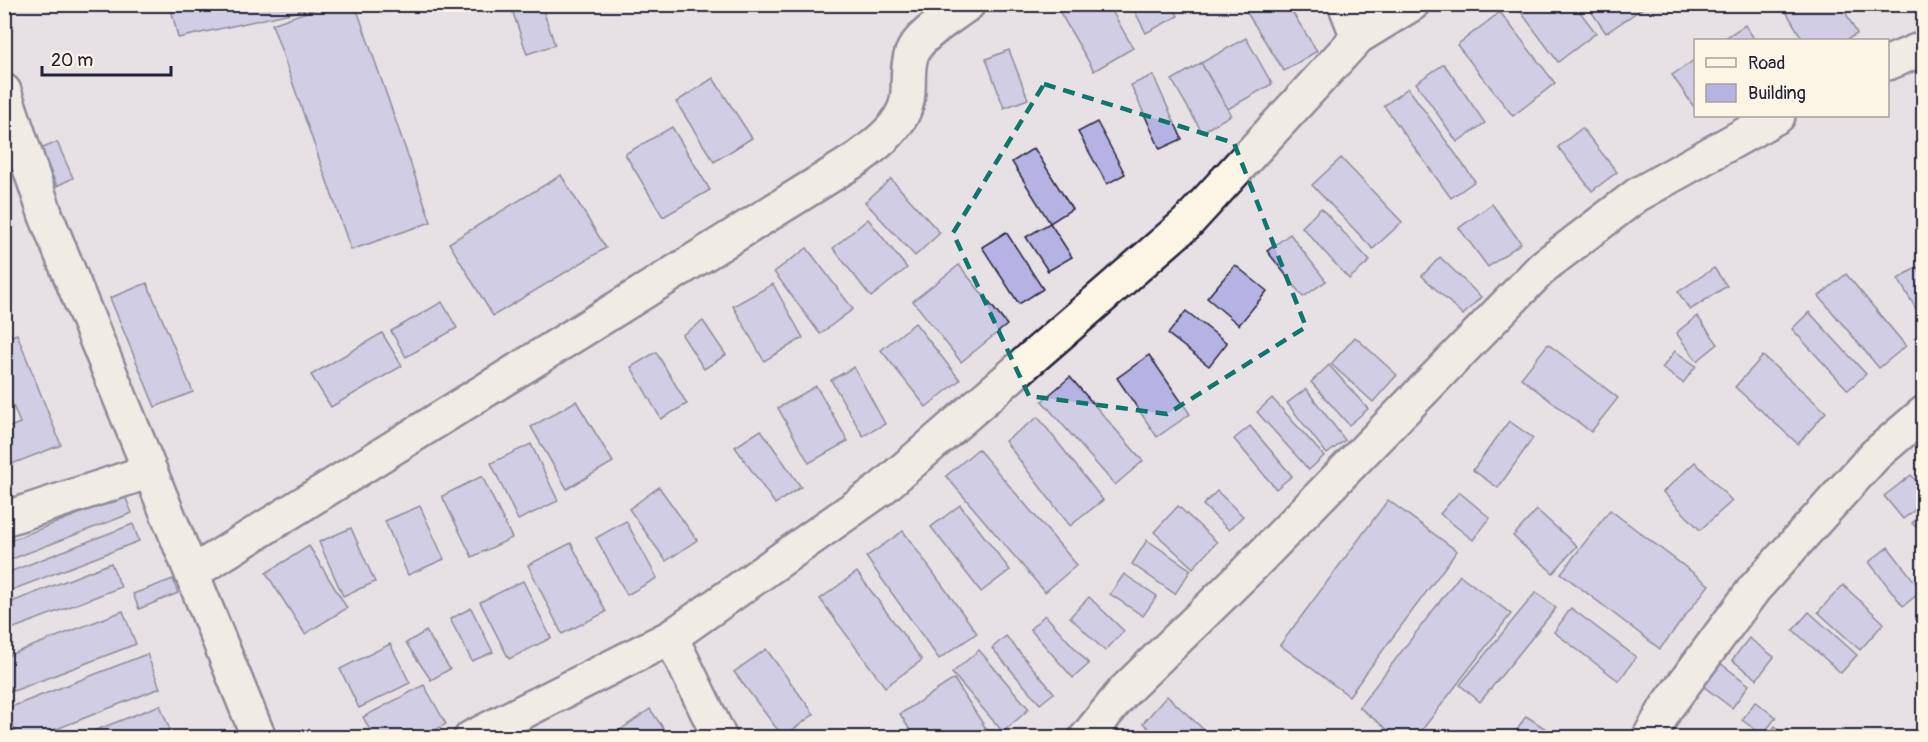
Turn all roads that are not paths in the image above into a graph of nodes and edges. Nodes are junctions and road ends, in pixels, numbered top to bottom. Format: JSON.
{"nodes":[{"id":1,"x":968,"y":4,"type":"edge"},
{"id":2,"x":1345,"y":4,"type":"edge"},
{"id":3,"x":1412,"y":4,"type":"edge"},
{"id":4,"x":1358,"y":37,"type":"junction"},
{"id":5,"x":1923,"y":48,"type":"edge"},
{"id":6,"x":1889,"y":62,"type":"edge"},
{"id":7,"x":4,"y":91,"type":"edge"},
{"id":8,"x":1776,"y":117,"type":"edge"},
{"id":9,"x":1923,"y":413,"type":"edge"},
{"id":10,"x":150,"y":471,"type":"junction"},
{"id":11,"x":4,"y":519,"type":"edge"},
{"id":12,"x":192,"y":573,"type":"junction"},
{"id":13,"x":671,"y":638,"type":"junction"},
{"id":14,"x":259,"y":738,"type":"edge"},
{"id":15,"x":471,"y":738,"type":"edge"},
{"id":16,"x":720,"y":738,"type":"edge"},
{"id":17,"x":1086,"y":738,"type":"edge"},
{"id":18,"x":1649,"y":738,"type":"edge"}],
"edges":[{"from":1,"to":12,"type":"street"},
{"from":2,"to":4,"type":"street"},
{"from":3,"to":4,"type":"street"},
{"from":4,"to":13,"type":"street"},
{"from":5,"to":6,"type":"street"},
{"from":7,"to":10,"type":"street"},
{"from":8,"to":17,"type":"street"},
{"from":9,"to":18,"type":"street"},
{"from":10,"to":11,"type":"street"},
{"from":10,"to":12,"type":"street"},
{"from":12,"to":14,"type":"street"},
{"from":13,"to":15,"type":"street"},
{"from":13,"to":16,"type":"street"}]}
